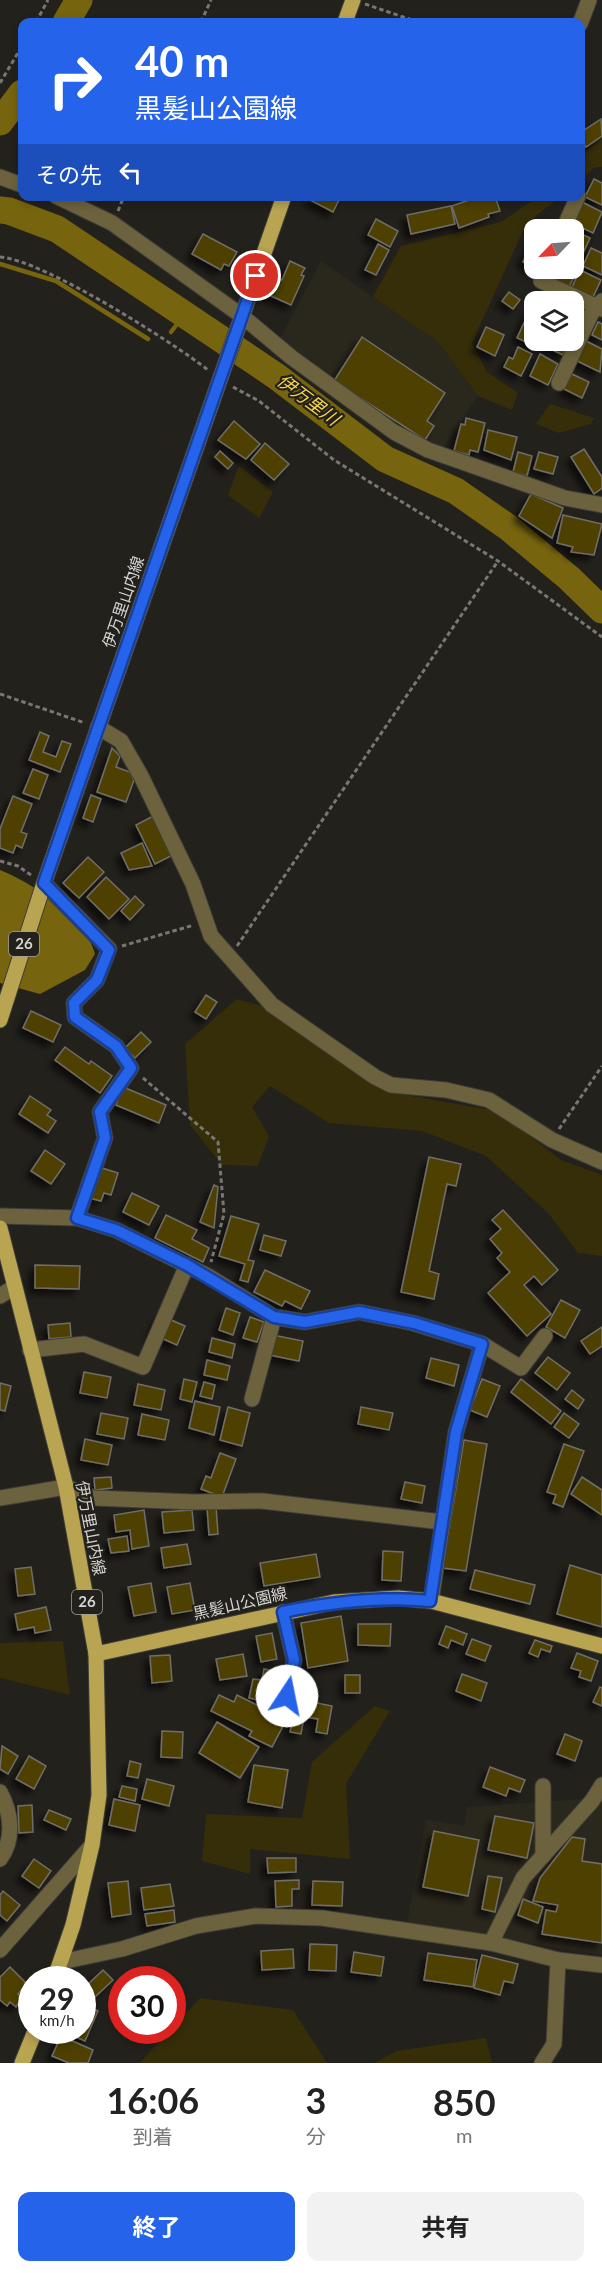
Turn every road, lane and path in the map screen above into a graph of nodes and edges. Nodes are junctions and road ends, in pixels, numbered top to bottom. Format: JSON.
{"nodes":[{"id":1,"x":48,"y":0,"type":"edge"},
{"id":2,"x":211,"y":0,"type":"edge"},
{"id":3,"x":354,"y":0,"type":"edge"},
{"id":4,"x":589,"y":0,"type":"edge"},
{"id":5,"x":38,"y":18,"type":"edge"},
{"id":6,"x":203,"y":18,"type":"edge"},
{"id":7,"x":347,"y":18,"type":"edge"},
{"id":8,"x":406,"y":18,"type":"edge"},
{"id":9,"x":582,"y":18,"type":"edge"},
{"id":10,"x":18,"y":53,"type":"edge"},
{"id":11,"x":0,"y":83,"type":"edge"},
{"id":12,"x":0,"y":177,"type":"edge"},
{"id":13,"x":18,"y":184,"type":"edge"},
{"id":14,"x":66,"y":201,"type":"edge"},
{"id":15,"x":282,"y":201,"type":"edge"},
{"id":16,"x":576,"y":201,"type":"edge"},
{"id":17,"x":568,"y":219,"type":"edge"},
{"id":18,"x":0,"y":256,"type":"edge"},
{"id":19,"x":541,"y":279,"type":"edge"},
{"id":20,"x":600,"y":306,"type":"edge"},
{"id":21,"x":241,"y":318,"type":"junction"},
{"id":22,"x":220,"y":377,"type":"junction"},
{"id":23,"x":559,"y":383,"type":"dead end"},
{"id":24,"x":602,"y":506,"type":"edge"},
{"id":25,"x":498,"y":561,"type":"junction"},
{"id":26,"x":602,"y":637,"type":"edge"},
{"id":27,"x":0,"y":694,"type":"edge"},
{"id":28,"x":98,"y":728,"type":"junction"},
{"id":29,"x":0,"y":861,"type":"edge"},
{"id":30,"x":44,"y":883,"type":"junction"},
{"id":31,"x":204,"y":922,"type":"junction"},
{"id":32,"x":109,"y":950,"type":"junction"},
{"id":33,"x":229,"y":957,"type":"junction"},
{"id":34,"x":2,"y":1013,"type":"edge"},
{"id":35,"x":602,"y":1066,"type":"edge"},
{"id":36,"x":131,"y":1068,"type":"junction"},
{"id":37,"x":552,"y":1140,"type":"junction"},
{"id":38,"x":602,"y":1162,"type":"edge"},
{"id":39,"x":0,"y":1216,"type":"edge"},
{"id":40,"x":77,"y":1218,"type":"junction"},
{"id":41,"x":0,"y":1228,"type":"edge"},
{"id":42,"x":187,"y":1265,"type":"junction"},
{"id":43,"x":208,"y":1276,"type":"junction"},
{"id":44,"x":14,"y":1287,"type":"junction"},
{"id":45,"x":0,"y":1296,"type":"edge"},
{"id":46,"x":274,"y":1317,"type":"junction"},
{"id":47,"x":545,"y":1336,"type":"dead end"},
{"id":48,"x":482,"y":1344,"type":"junction"},
{"id":49,"x":30,"y":1350,"type":"junction"},
{"id":50,"x":252,"y":1399,"type":"dead end"},
{"id":51,"x":66,"y":1487,"type":"junction"},
{"id":52,"x":0,"y":1498,"type":"edge"},
{"id":53,"x":442,"y":1522,"type":"junction"},
{"id":54,"x":430,"y":1601,"type":"junction"},
{"id":55,"x":283,"y":1612,"type":"junction"},
{"id":56,"x":602,"y":1646,"type":"edge"},
{"id":57,"x":96,"y":1654,"type":"junction"},
{"id":58,"x":283,"y":1714,"type":"dead end"},
{"id":59,"x":602,"y":1785,"type":"edge"},
{"id":60,"x":543,"y":1786,"type":"dead end"},
{"id":61,"x":0,"y":1792,"type":"edge"},
{"id":62,"x":92,"y":1845,"type":"junction"},
{"id":63,"x":543,"y":1856,"type":"junction"},
{"id":64,"x":0,"y":1859,"type":"edge"},
{"id":65,"x":491,"y":1943,"type":"junction"},
{"id":66,"x":0,"y":1950,"type":"edge"},
{"id":67,"x":558,"y":1960,"type":"junction"},
{"id":68,"x":61,"y":1962,"type":"junction"},
{"id":69,"x":602,"y":1965,"type":"edge"},
{"id":70,"x":59,"y":1966,"type":"edge"},
{"id":71,"x":30,"y":2044,"type":"edge"},
{"id":72,"x":554,"y":2044,"type":"junction"},
{"id":73,"x":22,"y":2063,"type":"edge"},
{"id":74,"x":542,"y":2063,"type":"edge"},
{"id":75,"x":558,"y":2063,"type":"edge"}],
"edges":[{"from":1,"to":5,"type":"path"},
{"from":2,"to":6,"type":"path"},
{"from":3,"to":7,"type":"main road"},
{"from":3,"to":8,"type":"path"},
{"from":4,"to":9,"type":"street"},
{"from":10,"to":11,"type":"path"},
{"from":12,"to":13,"type":"street"},
{"from":14,"to":21,"type":"street"},
{"from":15,"to":21,"type":"main road","name":"伊万里山内線","number":"26"},
{"from":16,"to":17,"type":"street"},
{"from":18,"to":22,"type":"path"},
{"from":19,"to":20,"type":"street"},
{"from":20,"to":23,"type":"street"},
{"from":21,"to":22,"type":"main road","name":"伊万里山内線","number":"26"},
{"from":21,"to":24,"type":"street"},
{"from":22,"to":25,"type":"path"},
{"from":22,"to":28,"type":"main road","name":"伊万里山内線","number":"26"},
{"from":25,"to":26,"type":"path"},
{"from":25,"to":33,"type":"path"},
{"from":27,"to":28,"type":"path"},
{"from":28,"to":30,"type":"main road","name":"伊万里山内線","number":"26"},
{"from":28,"to":31,"type":"street"},
{"from":29,"to":30,"type":"path"},
{"from":30,"to":32,"type":"street"},
{"from":30,"to":34,"type":"main road","name":"伊万里山内線","number":"26"},
{"from":31,"to":32,"type":"path"},
{"from":31,"to":33,"type":"street"},
{"from":32,"to":36,"type":"street"},
{"from":33,"to":37,"type":"street"},
{"from":35,"to":37,"type":"path"},
{"from":36,"to":40,"type":"street"},
{"from":36,"to":43,"type":"path"},
{"from":37,"to":38,"type":"street"},
{"from":39,"to":40,"type":"street"},
{"from":40,"to":42,"type":"street"},
{"from":41,"to":44,"type":"main road","name":"伊万里山内線","number":"26"},
{"from":42,"to":43,"type":"street"},
{"from":42,"to":49,"type":"street"},
{"from":43,"to":46,"type":"street"},
{"from":44,"to":45,"type":"street"},
{"from":44,"to":49,"type":"main road","name":"伊万里山内線","number":"26"},
{"from":46,"to":48,"type":"street"},
{"from":46,"to":50,"type":"street"},
{"from":47,"to":48,"type":"street"},
{"from":48,"to":53,"type":"street"},
{"from":49,"to":51,"type":"main road","name":"伊万里山内線","number":"26"},
{"from":51,"to":52,"type":"street"},
{"from":51,"to":53,"type":"street"},
{"from":51,"to":57,"type":"main road","name":"伊万里山内線","number":"26"},
{"from":53,"to":54,"type":"street"},
{"from":54,"to":55,"type":"main road","name":"黒髪山公園線"},
{"from":54,"to":56,"type":"main road","name":"黒髪山公園線"},
{"from":55,"to":57,"type":"main road","name":"黒髪山公園線"},
{"from":55,"to":58,"type":"street"},
{"from":57,"to":62,"type":"main road","name":"伊万里山内線","number":"26"},
{"from":59,"to":63,"type":"street"},
{"from":60,"to":63,"type":"street"},
{"from":61,"to":64,"type":"street"},
{"from":62,"to":66,"type":"street"},
{"from":62,"to":68,"type":"main road","name":"伊万里山内線","number":"26"},
{"from":63,"to":65,"type":"street"},
{"from":65,"to":67,"type":"street"},
{"from":65,"to":68,"type":"street"},
{"from":67,"to":69,"type":"street"},
{"from":67,"to":72,"type":"street"},
{"from":68,"to":70,"type":"main road","name":"伊万里山内線","number":"26"},
{"from":71,"to":73,"type":"main road"},
{"from":72,"to":74,"type":"street"},
{"from":72,"to":75,"type":"street"}]}
